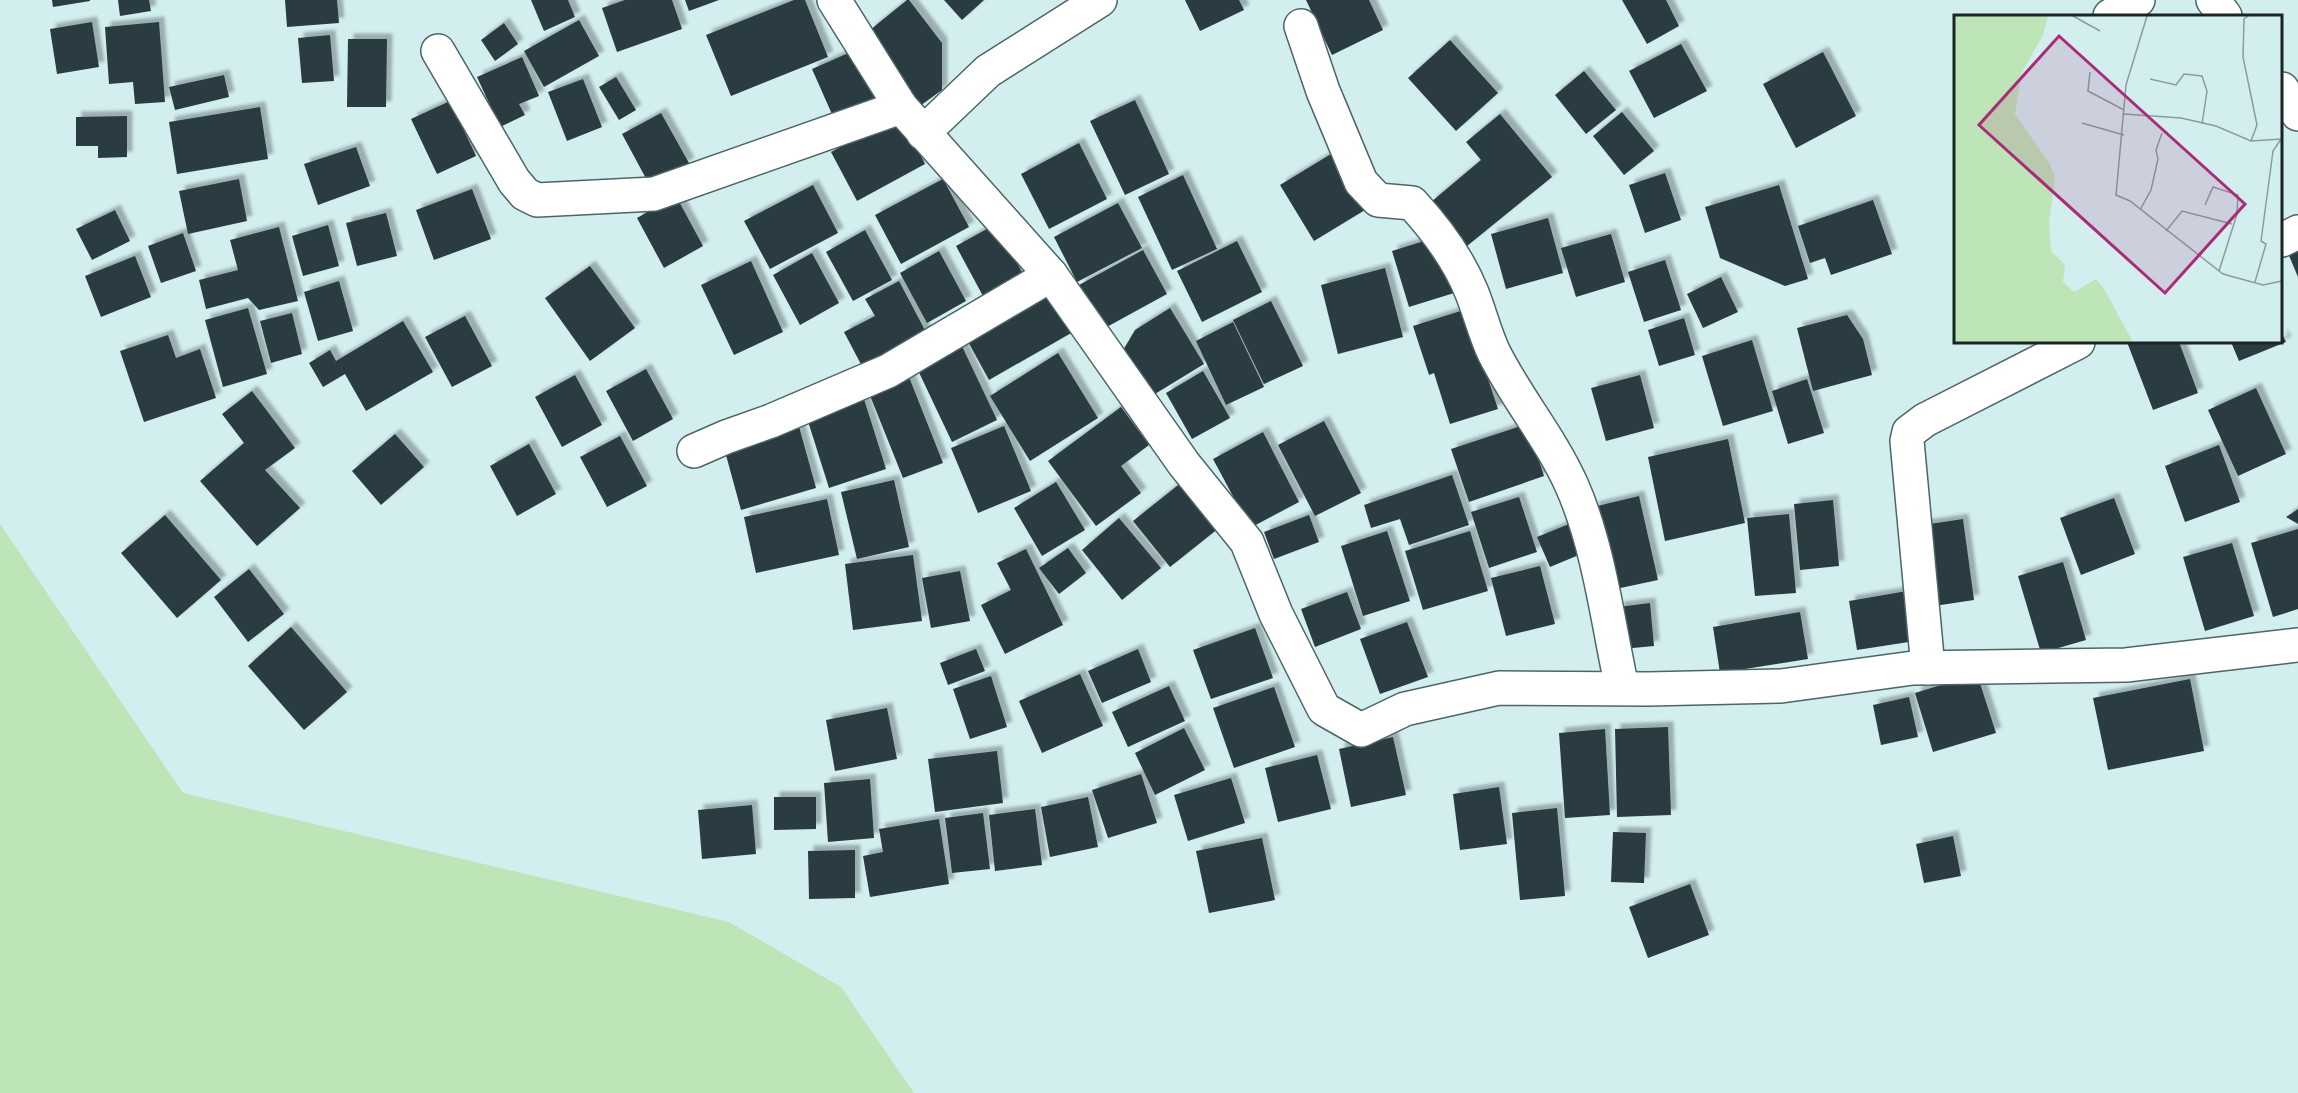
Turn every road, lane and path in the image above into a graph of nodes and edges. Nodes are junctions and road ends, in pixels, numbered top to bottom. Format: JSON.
{"nodes":[{"id":1,"x":834,"y":0,"type":"edge"},
{"id":2,"x":1100,"y":0,"type":"edge"},
{"id":3,"x":2138,"y":0,"type":"edge"},
{"id":4,"x":2213,"y":0,"type":"edge"},
{"id":5,"x":2112,"y":15,"type":"edge"},
{"id":6,"x":2224,"y":15,"type":"edge"},
{"id":7,"x":1300,"y":26,"type":"dead end"},
{"id":8,"x":438,"y":51,"type":"dead end"},
{"id":9,"x":2283,"y":91,"type":"edge"},
{"id":10,"x":901,"y":107,"type":"junction"},
{"id":11,"x":2298,"y":114,"type":"edge"},
{"id":12,"x":923,"y":133,"type":"junction"},
{"id":13,"x":2298,"y":232,"type":"edge"},
{"id":14,"x":2283,"y":240,"type":"edge"},
{"id":15,"x":1051,"y":275,"type":"junction"},
{"id":16,"x":2074,"y":344,"type":"edge"},
{"id":17,"x":694,"y":451,"type":"dead end"},
{"id":18,"x":2298,"y":645,"type":"edge"},
{"id":19,"x":1928,"y":668,"type":"junction"},
{"id":20,"x":1622,"y":688,"type":"junction"}],
"edges":[{"from":1,"to":10,"type":"street"},
{"from":2,"to":12,"type":"street"},
{"from":3,"to":5,"type":"street"},
{"from":4,"to":6,"type":"street"},
{"from":7,"to":20,"type":"street"},
{"from":8,"to":10,"type":"street"},
{"from":9,"to":11,"type":"street"},
{"from":10,"to":12,"type":"street"},
{"from":12,"to":15,"type":"street"},
{"from":13,"to":14,"type":"street"},
{"from":15,"to":17,"type":"street"},
{"from":15,"to":20,"type":"street"},
{"from":16,"to":19,"type":"street"},
{"from":18,"to":19,"type":"street"},
{"from":19,"to":20,"type":"street"}]}
